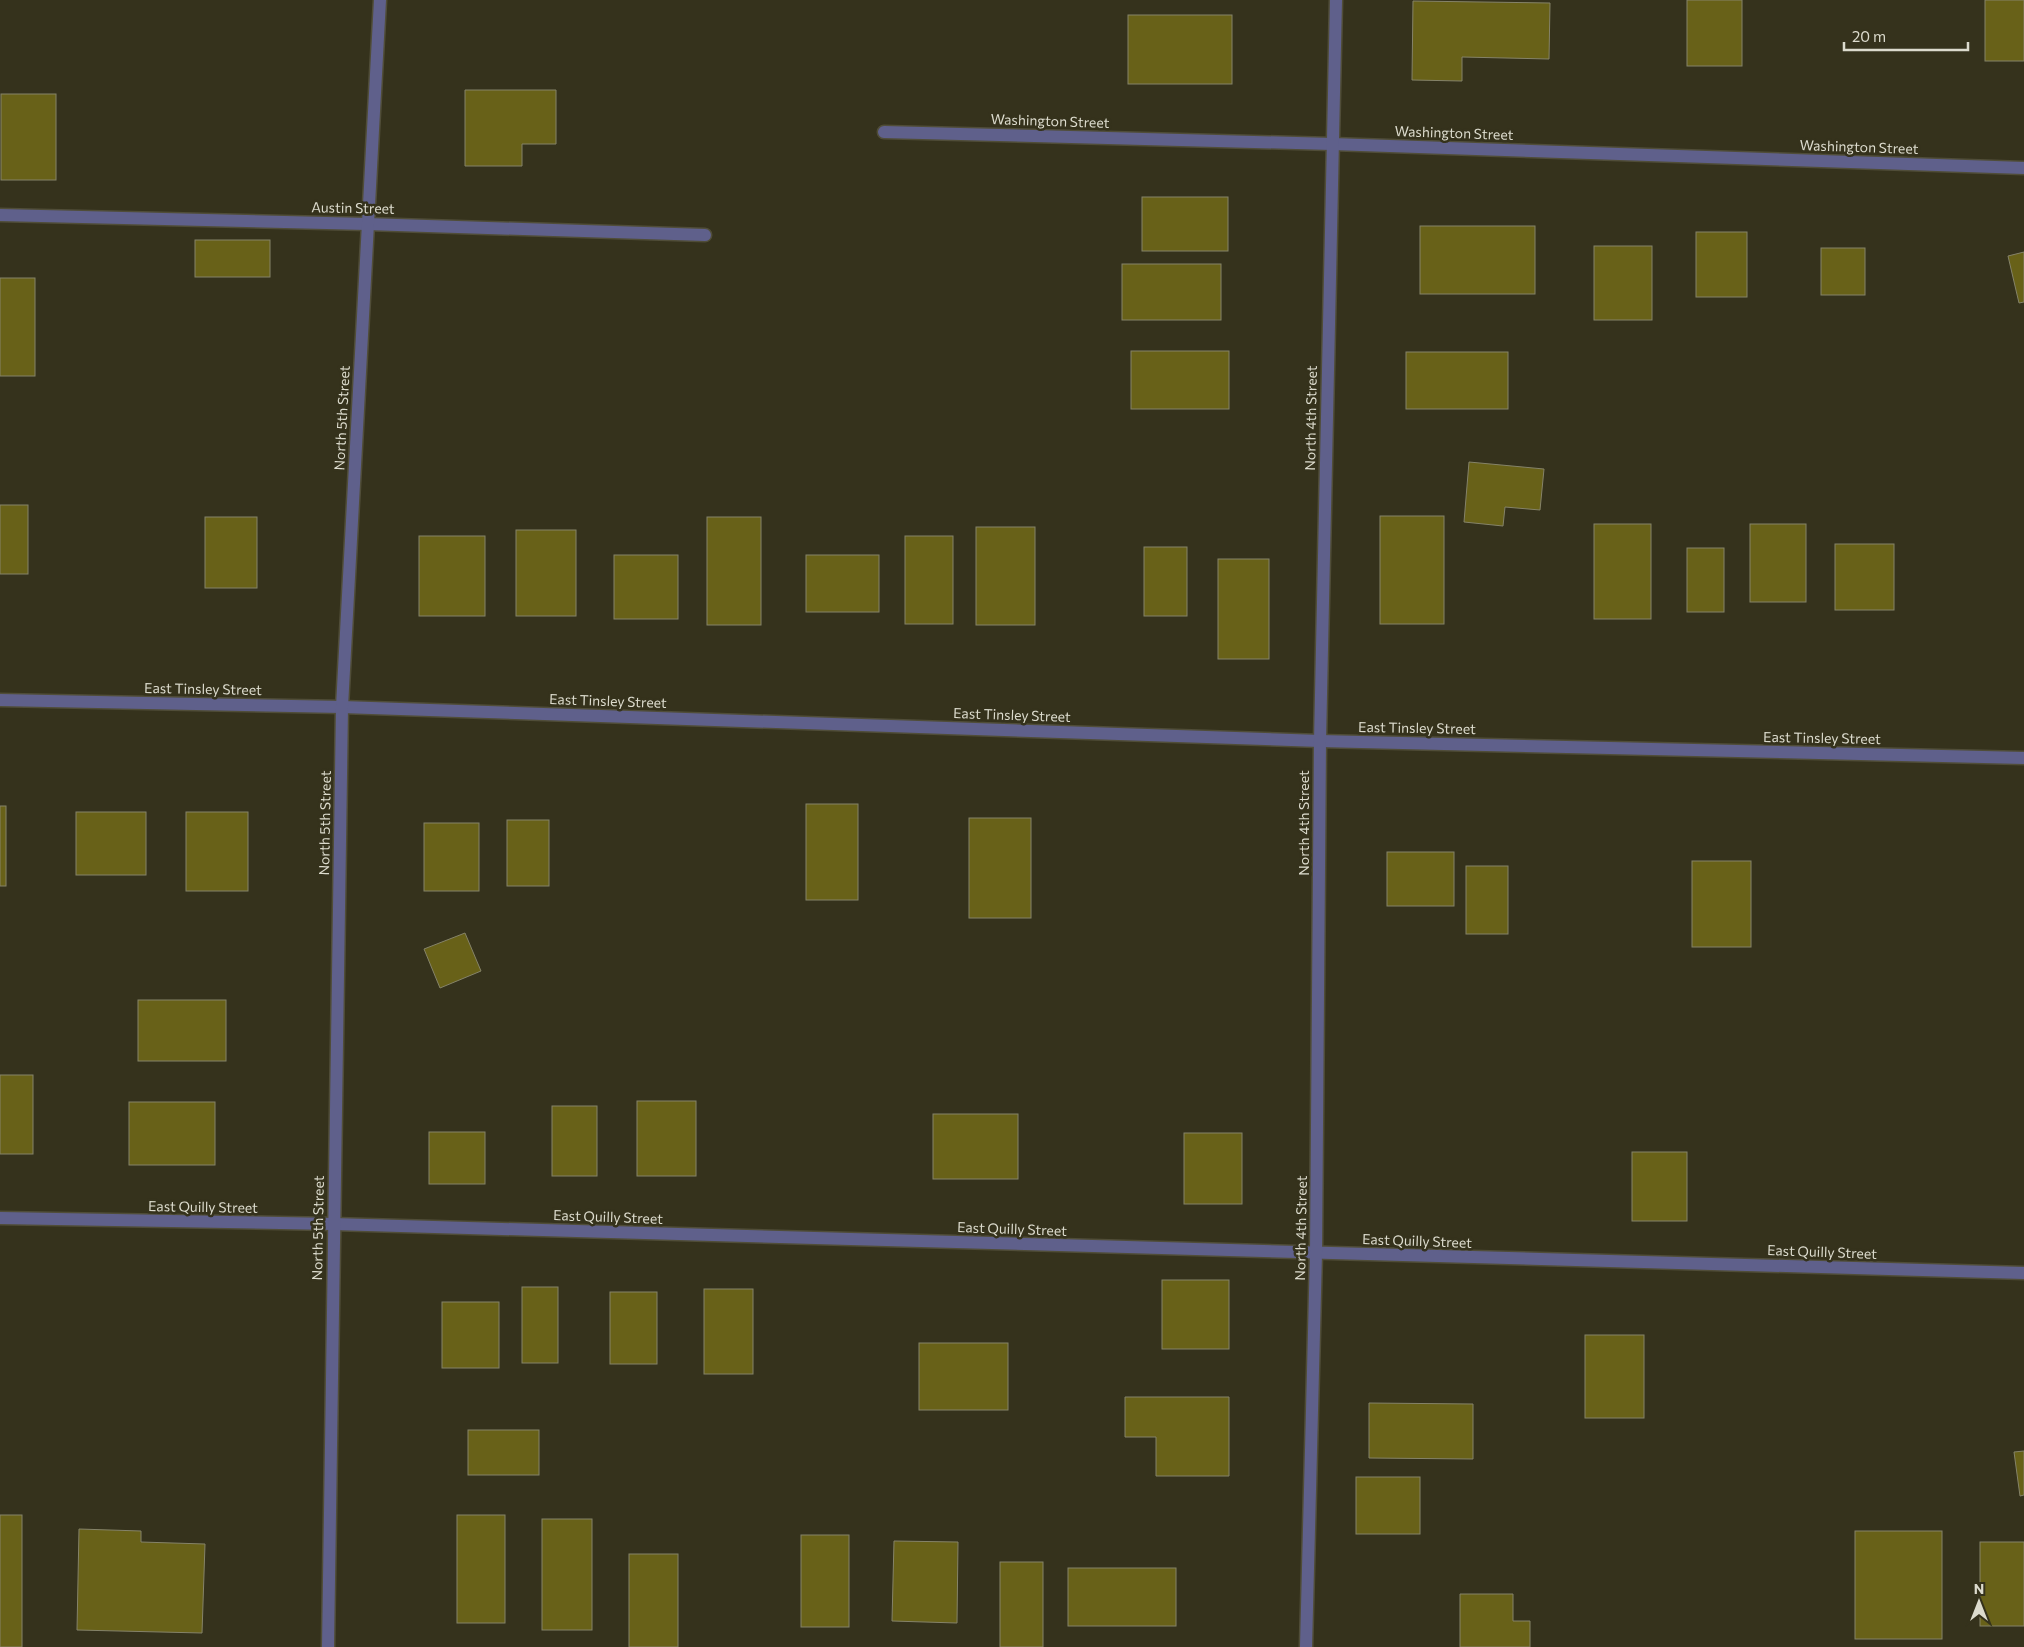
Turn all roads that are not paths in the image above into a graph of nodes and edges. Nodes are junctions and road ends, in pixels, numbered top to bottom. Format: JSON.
{"nodes":[{"id":1,"x":380,"y":0,"type":"edge"},
{"id":2,"x":1336,"y":0,"type":"edge"},
{"id":3,"x":884,"y":132,"type":"dead end"},
{"id":4,"x":1332,"y":144,"type":"junction"},
{"id":5,"x":2024,"y":168,"type":"edge"},
{"id":6,"x":0,"y":215,"type":"edge"},
{"id":7,"x":367,"y":224,"type":"junction"},
{"id":8,"x":705,"y":235,"type":"dead end"},
{"id":9,"x":0,"y":700,"type":"edge"},
{"id":10,"x":342,"y":706,"type":"junction"},
{"id":11,"x":1320,"y":741,"type":"junction"},
{"id":12,"x":2024,"y":758,"type":"edge"},
{"id":13,"x":0,"y":1218,"type":"edge"},
{"id":14,"x":333,"y":1224,"type":"junction"},
{"id":15,"x":1316,"y":1253,"type":"junction"},
{"id":16,"x":2024,"y":1273,"type":"edge"},
{"id":17,"x":328,"y":1647,"type":"edge"},
{"id":18,"x":1306,"y":1647,"type":"edge"}],
"edges":[{"from":1,"to":7,"type":"street","name":"North 5th Street"},
{"from":2,"to":4,"type":"street","name":"North 4th Street"},
{"from":3,"to":4,"type":"street","name":"Washington Street"},
{"from":4,"to":5,"type":"street","name":"Washington Street"},
{"from":4,"to":11,"type":"street","name":"North 4th Street"},
{"from":6,"to":7,"type":"street","name":"Austin Street"},
{"from":7,"to":8,"type":"street","name":"Austin Street"},
{"from":7,"to":10,"type":"street","name":"North 5th Street"},
{"from":9,"to":10,"type":"street","name":"East Tinsley Street"},
{"from":10,"to":11,"type":"street","name":"East Tinsley Street"},
{"from":10,"to":14,"type":"street","name":"North 5th Street"},
{"from":11,"to":12,"type":"street","name":"East Tinsley Street"},
{"from":11,"to":15,"type":"street","name":"North 4th Street"},
{"from":13,"to":14,"type":"street","name":"East Quilly Street"},
{"from":14,"to":15,"type":"street","name":"East Quilly Street"},
{"from":14,"to":17,"type":"street","name":"North 5th Street"},
{"from":15,"to":16,"type":"street","name":"East Quilly Street"},
{"from":15,"to":18,"type":"street","name":"North 4th Street"}]}
